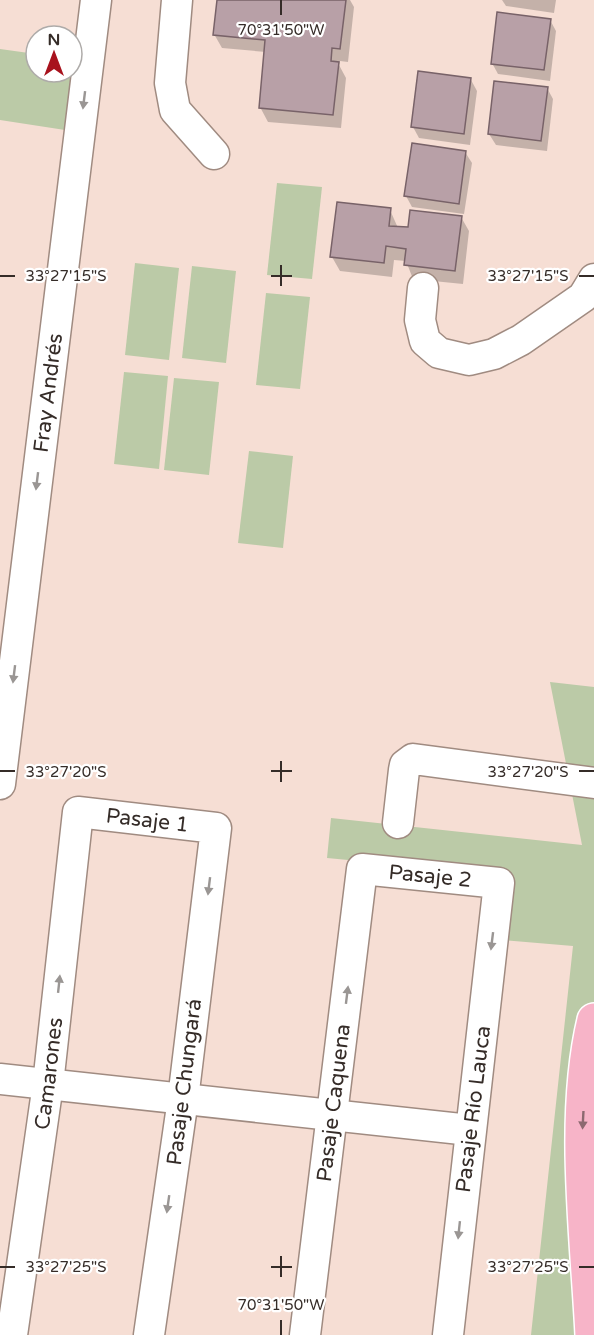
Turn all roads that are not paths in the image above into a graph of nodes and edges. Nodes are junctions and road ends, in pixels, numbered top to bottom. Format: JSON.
{"nodes":[{"id":1,"x":96,"y":0,"type":"edge"},
{"id":2,"x":177,"y":0,"type":"edge"},
{"id":3,"x":214,"y":154,"type":"dead end"},
{"id":4,"x":594,"y":279,"type":"edge"},
{"id":5,"x":423,"y":288,"type":"dead end"},
{"id":6,"x":594,"y":783,"type":"edge"},
{"id":7,"x":0,"y":784,"type":"edge"},
{"id":8,"x":78,"y":812,"type":"joint"},
{"id":9,"x":398,"y":823,"type":"dead end"},
{"id":10,"x":216,"y":828,"type":"joint"},
{"id":11,"x":362,"y":869,"type":"joint"},
{"id":12,"x":499,"y":883,"type":"joint"},
{"id":13,"x":594,"y":1020,"type":"edge"},
{"id":14,"x":0,"y":1079,"type":"edge"},
{"id":15,"x":48,"y":1084,"type":"junction"},
{"id":16,"x":183,"y":1099,"type":"junction"},
{"id":17,"x":332,"y":1115,"type":"junction"},
{"id":18,"x":470,"y":1130,"type":"junction"},
{"id":19,"x":12,"y":1335,"type":"edge"},
{"id":20,"x":149,"y":1335,"type":"edge"},
{"id":21,"x":305,"y":1335,"type":"edge"},
{"id":22,"x":448,"y":1335,"type":"edge"},
{"id":23,"x":592,"y":1335,"type":"edge"}],
"edges":[{"from":1,"to":7,"type":"street","name":"Fray Andrés","one_way":true},
{"from":2,"to":3,"type":"street"},
{"from":4,"to":5,"type":"street"},
{"from":6,"to":9,"type":"street"},
{"from":8,"to":10,"type":"street","name":"Pasaje 1"},
{"from":15,"to":8,"type":"street","name":"Camarones","one_way":true},
{"from":10,"to":16,"type":"street","name":"Pasaje Chungará","one_way":true},
{"from":11,"to":12,"type":"street","name":"Pasaje 2"},
{"from":17,"to":11,"type":"street","name":"Pasaje Caquena","one_way":true},
{"from":12,"to":18,"type":"street","name":"Pasaje Río Lauca","one_way":true},
{"from":13,"to":23,"type":"main road","one_way":true},
{"from":14,"to":15,"type":"street"},
{"from":15,"to":16,"type":"street"},
{"from":15,"to":19,"type":"street","name":"Camarones"},
{"from":16,"to":17,"type":"street"},
{"from":16,"to":20,"type":"street","name":"Pasaje Chungará","one_way":true},
{"from":17,"to":18,"type":"street"},
{"from":17,"to":21,"type":"street","name":"Pasaje Caquena"},
{"from":18,"to":22,"type":"street","name":"Pasaje Río Lauca","one_way":true}]}
